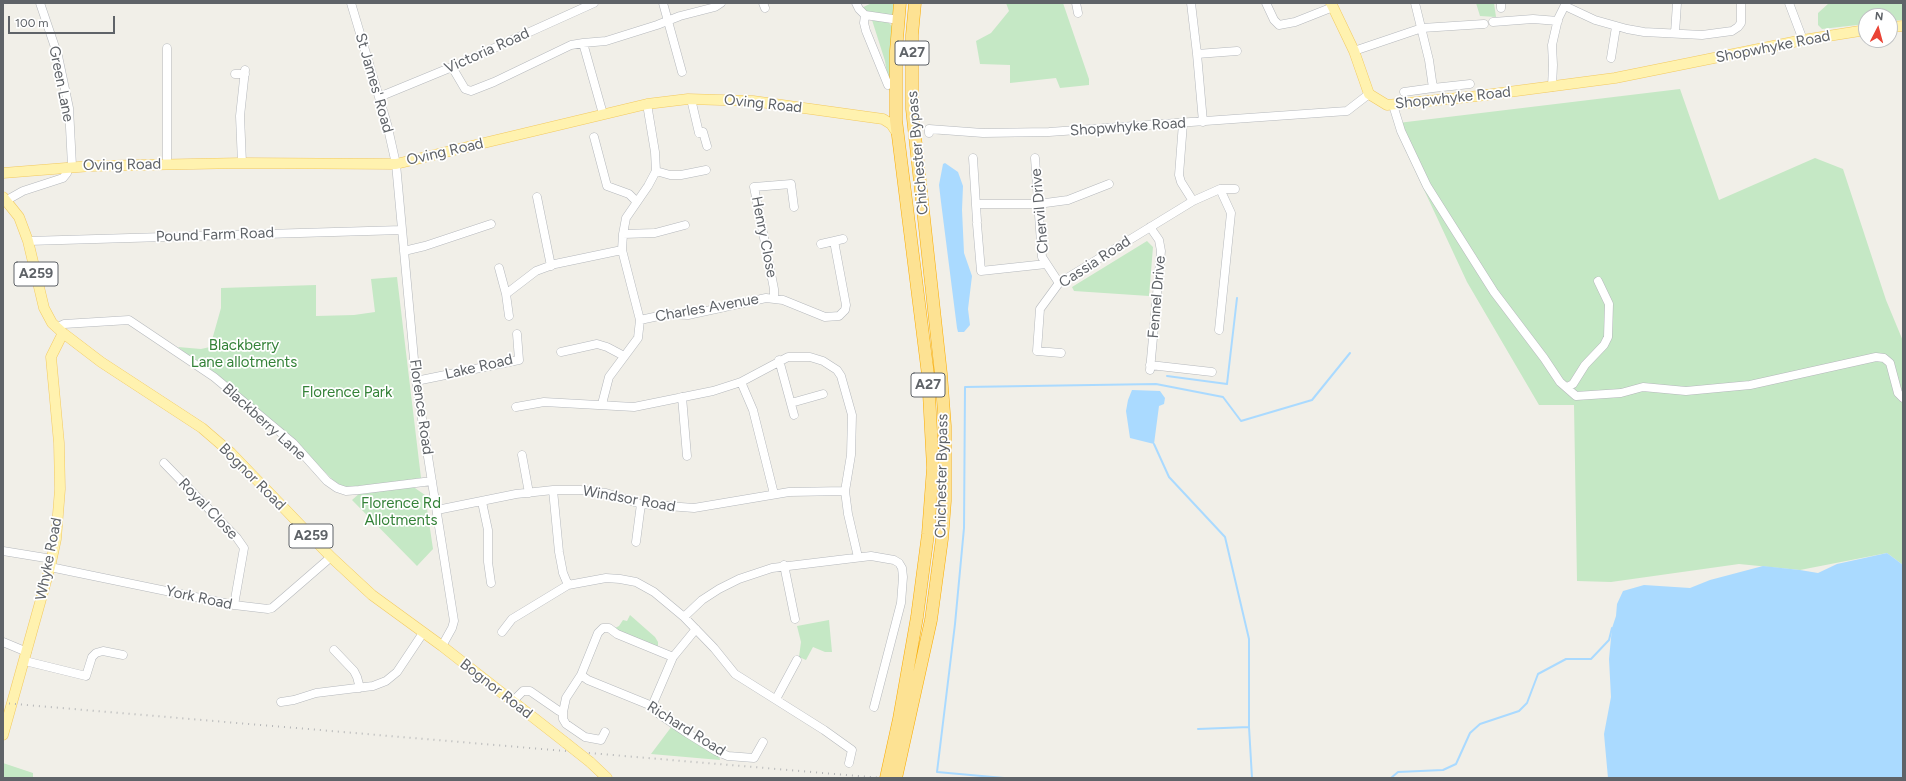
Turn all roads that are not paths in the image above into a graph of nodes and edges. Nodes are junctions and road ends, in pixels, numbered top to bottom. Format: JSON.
{"nodes":[{"id":1,"x":40,"y":3,"type":"edge"},
{"id":2,"x":351,"y":3,"type":"edge"},
{"id":3,"x":594,"y":3,"type":"edge"},
{"id":4,"x":663,"y":3,"type":"edge"},
{"id":5,"x":721,"y":3,"type":"edge"},
{"id":6,"x":856,"y":3,"type":"edge"},
{"id":7,"x":900,"y":3,"type":"edge"},
{"id":8,"x":915,"y":3,"type":"edge"},
{"id":9,"x":1076,"y":3,"type":"edge"},
{"id":10,"x":1191,"y":3,"type":"edge"},
{"id":11,"x":1266,"y":3,"type":"edge"},
{"id":12,"x":1415,"y":3,"type":"edge"},
{"id":13,"x":1677,"y":3,"type":"edge"},
{"id":14,"x":1741,"y":3,"type":"edge"},
{"id":15,"x":1789,"y":3,"type":"edge"},
{"id":16,"x":1566,"y":4,"type":"edge"},
{"id":17,"x":1332,"y":5,"type":"edge"},
{"id":18,"x":1078,"y":13,"type":"dead end"},
{"id":19,"x":865,"y":15,"type":"junction"},
{"id":20,"x":899,"y":20,"type":"junction"},
{"id":21,"x":669,"y":21,"type":"junction"},
{"id":22,"x":1558,"y":21,"type":"junction"},
{"id":23,"x":1493,"y":22,"type":"dead end"},
{"id":24,"x":1484,"y":24,"type":"dead end"},
{"id":25,"x":1616,"y":26,"type":"junction"},
{"id":26,"x":1422,"y":28,"type":"junction"},
{"id":27,"x":1858,"y":31,"type":"edge"},
{"id":28,"x":1675,"y":33,"type":"junction"},
{"id":29,"x":1803,"y":40,"type":"junction"},
{"id":30,"x":583,"y":42,"type":"junction"},
{"id":31,"x":167,"y":48,"type":"dead end"},
{"id":32,"x":1354,"y":50,"type":"junction"},
{"id":33,"x":1237,"y":51,"type":"dead end"},
{"id":34,"x":1197,"y":54,"type":"junction"},
{"id":35,"x":1611,"y":58,"type":"dead end"},
{"id":36,"x":452,"y":67,"type":"junction"},
{"id":37,"x":682,"y":72,"type":"dead end"},
{"id":38,"x":236,"y":74,"type":"dead end"},
{"id":39,"x":1470,"y":84,"type":"dead end"},
{"id":40,"x":888,"y":85,"type":"dead end"},
{"id":41,"x":1552,"y":86,"type":"junction"},
{"id":42,"x":1433,"y":88,"type":"junction"},
{"id":43,"x":1404,"y":92,"type":"dead end"},
{"id":44,"x":1369,"y":94,"type":"junction"},
{"id":45,"x":379,"y":97,"type":"junction"},
{"id":46,"x":691,"y":99,"type":"junction"},
{"id":47,"x":896,"y":103,"type":"junction"},
{"id":48,"x":647,"y":104,"type":"junction"},
{"id":49,"x":1393,"y":105,"type":"junction"},
{"id":50,"x":603,"y":114,"type":"junction"},
{"id":51,"x":881,"y":119,"type":"junction"},
{"id":52,"x":1203,"y":122,"type":"junction"},
{"id":53,"x":1183,"y":123,"type":"junction"},
{"id":54,"x":898,"y":133,"type":"junction"},
{"id":55,"x":929,"y":133,"type":"dead end"},
{"id":56,"x":594,"y":137,"type":"dead end"},
{"id":57,"x":707,"y":146,"type":"dead end"},
{"id":58,"x":973,"y":158,"type":"dead end"},
{"id":59,"x":1036,"y":158,"type":"dead end"},
{"id":60,"x":242,"y":163,"type":"junction"},
{"id":61,"x":167,"y":164,"type":"junction"},
{"id":62,"x":396,"y":164,"type":"junction"},
{"id":63,"x":70,"y":167,"type":"junction"},
{"id":64,"x":706,"y":170,"type":"dead end"},
{"id":65,"x":656,"y":171,"type":"junction"},
{"id":66,"x":3,"y":173,"type":"edge"},
{"id":67,"x":1109,"y":184,"type":"dead end"},
{"id":68,"x":1220,"y":188,"type":"junction"},
{"id":69,"x":1235,"y":189,"type":"dead end"},
{"id":70,"x":537,"y":197,"type":"dead end"},
{"id":71,"x":5,"y":199,"type":"edge"},
{"id":72,"x":1193,"y":201,"type":"junction"},
{"id":73,"x":637,"y":202,"type":"junction"},
{"id":74,"x":976,"y":204,"type":"junction"},
{"id":75,"x":1038,"y":204,"type":"junction"},
{"id":76,"x":794,"y":207,"type":"dead end"},
{"id":77,"x":491,"y":224,"type":"dead end"},
{"id":78,"x":685,"y":225,"type":"dead end"},
{"id":79,"x":1150,"y":227,"type":"junction"},
{"id":80,"x":402,"y":230,"type":"junction"},
{"id":81,"x":623,"y":234,"type":"junction"},
{"id":82,"x":843,"y":239,"type":"dead end"},
{"id":83,"x":834,"y":240,"type":"junction"},
{"id":84,"x":28,"y":241,"type":"junction"},
{"id":85,"x":821,"y":244,"type":"dead end"},
{"id":86,"x":622,"y":250,"type":"junction"},
{"id":87,"x":404,"y":251,"type":"junction"},
{"id":88,"x":1046,"y":264,"type":"junction"},
{"id":89,"x":553,"y":265,"type":"junction"},
{"id":90,"x":499,"y":268,"type":"dead end"},
{"id":91,"x":1598,"y":281,"type":"dead end"},
{"id":92,"x":1059,"y":283,"type":"junction"},
{"id":93,"x":506,"y":294,"type":"junction"},
{"id":94,"x":774,"y":299,"type":"junction"},
{"id":95,"x":509,"y":316,"type":"dead end"},
{"id":96,"x":640,"y":320,"type":"junction"},
{"id":97,"x":1219,"y":330,"type":"dead end"},
{"id":98,"x":60,"y":331,"type":"junction"},
{"id":99,"x":517,"y":334,"type":"dead end"},
{"id":100,"x":561,"y":352,"type":"dead end"},
{"id":101,"x":1061,"y":353,"type":"dead end"},
{"id":102,"x":624,"y":356,"type":"junction"},
{"id":103,"x":779,"y":360,"type":"junction"},
{"id":104,"x":1212,"y":372,"type":"dead end"},
{"id":105,"x":416,"y":381,"type":"junction"},
{"id":106,"x":741,"y":382,"type":"junction"},
{"id":107,"x":1567,"y":388,"type":"junction"},
{"id":108,"x":823,"y":394,"type":"dead end"},
{"id":109,"x":682,"y":397,"type":"junction"},
{"id":110,"x":1903,"y":398,"type":"edge"},
{"id":111,"x":791,"y":403,"type":"junction"},
{"id":112,"x":602,"y":404,"type":"junction"},
{"id":113,"x":516,"y":407,"type":"dead end"},
{"id":114,"x":794,"y":415,"type":"dead end"},
{"id":115,"x":522,"y":455,"type":"dead end"},
{"id":116,"x":687,"y":456,"type":"dead end"},
{"id":117,"x":164,"y":463,"type":"dead end"},
{"id":118,"x":432,"y":481,"type":"junction"},
{"id":119,"x":553,"y":490,"type":"junction"},
{"id":120,"x":845,"y":491,"type":"junction"},
{"id":121,"x":529,"y":493,"type":"junction"},
{"id":122,"x":774,"y":494,"type":"junction"},
{"id":123,"x":482,"y":502,"type":"junction"},
{"id":124,"x":641,"y":504,"type":"junction"},
{"id":125,"x":437,"y":510,"type":"junction"},
{"id":126,"x":636,"y":542,"type":"dead end"},
{"id":127,"x":3,"y":551,"type":"edge"},
{"id":128,"x":331,"y":557,"type":"junction"},
{"id":129,"x":858,"y":557,"type":"junction"},
{"id":130,"x":51,"y":563,"type":"junction"},
{"id":131,"x":784,"y":565,"type":"junction"},
{"id":132,"x":491,"y":583,"type":"dead end"},
{"id":133,"x":568,"y":585,"type":"junction"},
{"id":134,"x":234,"y":605,"type":"junction"},
{"id":135,"x":684,"y":617,"type":"junction"},
{"id":136,"x":795,"y":619,"type":"dead end"},
{"id":137,"x":696,"y":629,"type":"junction"},
{"id":138,"x":502,"y":632,"type":"dead end"},
{"id":139,"x":423,"y":633,"type":"junction"},
{"id":140,"x":3,"y":642,"type":"edge"},
{"id":141,"x":442,"y":646,"type":"junction"},
{"id":142,"x":334,"y":650,"type":"dead end"},
{"id":143,"x":123,"y":655,"type":"dead end"},
{"id":144,"x":26,"y":656,"type":"junction"},
{"id":145,"x":673,"y":657,"type":"junction"},
{"id":146,"x":797,"y":660,"type":"dead end"},
{"id":147,"x":581,"y":675,"type":"junction"},
{"id":148,"x":360,"y":688,"type":"junction"},
{"id":149,"x":776,"y":699,"type":"junction"},
{"id":150,"x":513,"y":701,"type":"junction"},
{"id":151,"x":280,"y":702,"type":"dead end"},
{"id":152,"x":652,"y":706,"type":"junction"},
{"id":153,"x":874,"y":707,"type":"dead end"},
{"id":154,"x":563,"y":712,"type":"junction"},
{"id":155,"x":605,"y":732,"type":"dead end"},
{"id":156,"x":3,"y":735,"type":"edge"},
{"id":157,"x":763,"y":742,"type":"dead end"},
{"id":158,"x":849,"y":763,"type":"dead end"},
{"id":159,"x":895,"y":770,"type":"edge"},
{"id":160,"x":607,"y":778,"type":"edge"},
{"id":161,"x":886,"y":778,"type":"edge"}],
"edges":[{"from":1,"to":63,"type":"street","name":"Green Lane"},
{"from":2,"to":45,"type":"street","name":"St James' Road"},
{"from":3,"to":36,"type":"street","name":"Victoria Road"},
{"from":4,"to":21,"type":"street"},
{"from":5,"to":21,"type":"street"},
{"from":6,"to":19,"type":"street"},
{"from":7,"to":20,"type":"highway","name":"Chichester Bypass","number":"A27"},
{"from":8,"to":159,"type":"highway","name":"Chichester Bypass","number":"A27"},
{"from":9,"to":18,"type":"street"},
{"from":10,"to":34,"type":"street"},
{"from":11,"to":17,"type":"street"},
{"from":12,"to":26,"type":"street"},
{"from":13,"to":28,"type":"street"},
{"from":14,"to":28,"type":"street"},
{"from":15,"to":29,"type":"street"},
{"from":16,"to":22,"type":"street"},
{"from":16,"to":25,"type":"street"},
{"from":17,"to":32,"type":"main road"},
{"from":19,"to":20,"type":"street"},
{"from":19,"to":40,"type":"street"},
{"from":20,"to":47,"type":"highway","name":"Chichester Bypass","number":"A27"},
{"from":21,"to":30,"type":"street"},
{"from":21,"to":37,"type":"street"},
{"from":22,"to":23,"type":"street"},
{"from":22,"to":41,"type":"street"},
{"from":24,"to":26,"type":"street"},
{"from":25,"to":28,"type":"street"},
{"from":25,"to":35,"type":"street"},
{"from":26,"to":32,"type":"street"},
{"from":26,"to":42,"type":"street"},
{"from":27,"to":29,"type":"main road","name":"Shopwhyke Road"},
{"from":29,"to":41,"type":"main road","name":"Shopwhyke Road"},
{"from":30,"to":36,"type":"street"},
{"from":30,"to":50,"type":"street"},
{"from":31,"to":61,"type":"street"},
{"from":32,"to":44,"type":"main road"},
{"from":33,"to":34,"type":"street"},
{"from":34,"to":52,"type":"street"},
{"from":36,"to":45,"type":"street","name":"Victoria Road"},
{"from":38,"to":60,"type":"street"},
{"from":39,"to":42,"type":"street"},
{"from":41,"to":49,"type":"main road","name":"Shopwhyke Road"},
{"from":42,"to":43,"type":"street"},
{"from":44,"to":49,"type":"main road","name":"Shopwhyke Road"},
{"from":44,"to":52,"type":"street","name":"Shopwhyke Road"},
{"from":45,"to":62,"type":"street","name":"St James' Road"},
{"from":46,"to":48,"type":"main road","name":"Oving Road"},
{"from":46,"to":51,"type":"main road","name":"Oving Road"},
{"from":46,"to":57,"type":"street"},
{"from":47,"to":51,"type":"main road"},
{"from":47,"to":54,"type":"highway","name":"Chichester Bypass","number":"A27"},
{"from":48,"to":50,"type":"main road","name":"Oving Road"},
{"from":48,"to":65,"type":"street"},
{"from":49,"to":107,"type":"street"},
{"from":50,"to":62,"type":"main road","name":"Oving Road"},
{"from":51,"to":54,"type":"main road","name":"Oving Road"},
{"from":52,"to":53,"type":"street","name":"Shopwhyke Road"},
{"from":53,"to":55,"type":"street","name":"Shopwhyke Road"},
{"from":53,"to":72,"type":"street"},
{"from":54,"to":159,"type":"highway","name":"Chichester Bypass","number":"A27"},
{"from":56,"to":73,"type":"street"},
{"from":58,"to":74,"type":"street"},
{"from":59,"to":75,"type":"street","name":"Chervil Drive"},
{"from":60,"to":61,"type":"main road","name":"Oving Road"},
{"from":60,"to":62,"type":"main road","name":"Oving Road"},
{"from":61,"to":63,"type":"main road","name":"Oving Road"},
{"from":62,"to":80,"type":"street","name":"Florence Road"},
{"from":63,"to":66,"type":"main road","name":"Oving Road"},
{"from":63,"to":71,"type":"street"},
{"from":64,"to":65,"type":"street"},
{"from":65,"to":73,"type":"street","name":"Charles Avenue"},
{"from":67,"to":75,"type":"street"},
{"from":68,"to":69,"type":"street","name":"Cassia Road"},
{"from":68,"to":72,"type":"street","name":"Cassia Road"},
{"from":68,"to":97,"type":"street"},
{"from":70,"to":89,"type":"street"},
{"from":71,"to":84,"type":"main road","name":"Bognor Road","number":"A259"},
{"from":72,"to":79,"type":"street","name":"Cassia Road"},
{"from":73,"to":81,"type":"street","name":"Charles Avenue"},
{"from":74,"to":75,"type":"street"},
{"from":74,"to":88,"type":"street"},
{"from":75,"to":88,"type":"street","name":"Chervil Drive"},
{"from":76,"to":94,"type":"street","name":"Henry Close"},
{"from":77,"to":87,"type":"street"},
{"from":78,"to":81,"type":"street"},
{"from":79,"to":92,"type":"street","name":"Cassia Road"},
{"from":79,"to":104,"type":"street","name":"Fennel Drive"},
{"from":80,"to":84,"type":"street","name":"Pound Farm Road"},
{"from":80,"to":87,"type":"street","name":"Florence Road"},
{"from":81,"to":86,"type":"street","name":"Charles Avenue"},
{"from":82,"to":83,"type":"street"},
{"from":83,"to":85,"type":"street"},
{"from":83,"to":94,"type":"street"},
{"from":84,"to":98,"type":"main road","name":"Bognor Road","number":"A259"},
{"from":86,"to":89,"type":"street"},
{"from":86,"to":96,"type":"street","name":"Charles Avenue"},
{"from":87,"to":105,"type":"street","name":"Florence Road"},
{"from":88,"to":92,"type":"street","name":"Chervil Drive"},
{"from":89,"to":93,"type":"street"},
{"from":90,"to":93,"type":"street"},
{"from":91,"to":107,"type":"street"},
{"from":92,"to":101,"type":"street","name":"Cassia Road"},
{"from":93,"to":95,"type":"street"},
{"from":94,"to":96,"type":"street","name":"Charles Avenue"},
{"from":96,"to":102,"type":"street","name":"Charles Avenue"},
{"from":98,"to":118,"type":"street","name":"Blackberry Lane"},
{"from":98,"to":128,"type":"main road","name":"Bognor Road","number":"A259"},
{"from":98,"to":130,"type":"main road","name":"Whyke Road"},
{"from":99,"to":105,"type":"street","name":"Lake Road"},
{"from":100,"to":102,"type":"street"},
{"from":102,"to":112,"type":"street","name":"Charles Avenue"},
{"from":103,"to":106,"type":"street"},
{"from":103,"to":111,"type":"street"},
{"from":103,"to":120,"type":"street"},
{"from":105,"to":118,"type":"street","name":"Florence Road"},
{"from":106,"to":109,"type":"street"},
{"from":106,"to":122,"type":"street"},
{"from":107,"to":110,"type":"street"},
{"from":108,"to":111,"type":"street"},
{"from":109,"to":112,"type":"street"},
{"from":109,"to":116,"type":"street"},
{"from":111,"to":114,"type":"street"},
{"from":112,"to":113,"type":"street"},
{"from":115,"to":121,"type":"street"},
{"from":117,"to":134,"type":"street","name":"Royal Close"},
{"from":118,"to":125,"type":"street","name":"Florence Road"},
{"from":119,"to":121,"type":"street","name":"Windsor Road"},
{"from":119,"to":124,"type":"street","name":"Windsor Road"},
{"from":119,"to":133,"type":"street"},
{"from":120,"to":122,"type":"street","name":"Windsor Road"},
{"from":120,"to":129,"type":"street"},
{"from":121,"to":123,"type":"street","name":"Windsor Road"},
{"from":122,"to":124,"type":"street","name":"Windsor Road"},
{"from":123,"to":125,"type":"street","name":"Windsor Road"},
{"from":123,"to":132,"type":"street"},
{"from":124,"to":126,"type":"street"},
{"from":125,"to":141,"type":"street","name":"Florence Road"},
{"from":127,"to":130,"type":"street","name":"York Road"},
{"from":128,"to":134,"type":"street","name":"York Road"},
{"from":128,"to":139,"type":"main road","name":"Bognor Road","number":"A259"},
{"from":129,"to":131,"type":"street"},
{"from":129,"to":153,"type":"street"},
{"from":130,"to":134,"type":"street","name":"York Road"},
{"from":130,"to":144,"type":"main road","name":"Whyke Road"},
{"from":131,"to":135,"type":"street"},
{"from":131,"to":136,"type":"street"},
{"from":133,"to":135,"type":"street"},
{"from":133,"to":138,"type":"street"},
{"from":135,"to":137,"type":"street"},
{"from":137,"to":145,"type":"street"},
{"from":137,"to":149,"type":"street"},
{"from":139,"to":141,"type":"main road","name":"Bognor Road","number":"A259"},
{"from":139,"to":148,"type":"street"},
{"from":140,"to":144,"type":"street"},
{"from":141,"to":150,"type":"main road","name":"Bognor Road","number":"A259"},
{"from":142,"to":148,"type":"street"},
{"from":143,"to":144,"type":"street"},
{"from":144,"to":156,"type":"main road","name":"Whyke Road"},
{"from":145,"to":147,"type":"street"},
{"from":145,"to":152,"type":"street"},
{"from":146,"to":149,"type":"street"},
{"from":147,"to":152,"type":"street","name":"Richard Road"},
{"from":147,"to":154,"type":"street"},
{"from":148,"to":151,"type":"street"},
{"from":149,"to":158,"type":"street"},
{"from":150,"to":154,"type":"street"},
{"from":150,"to":160,"type":"main road","name":"Bognor Road","number":"A259","bridge":true},
{"from":152,"to":157,"type":"street","name":"Richard Road"},
{"from":154,"to":155,"type":"street"},
{"from":159,"to":161,"type":"highway","name":"Chichester Bypass","number":"A27"}]}
